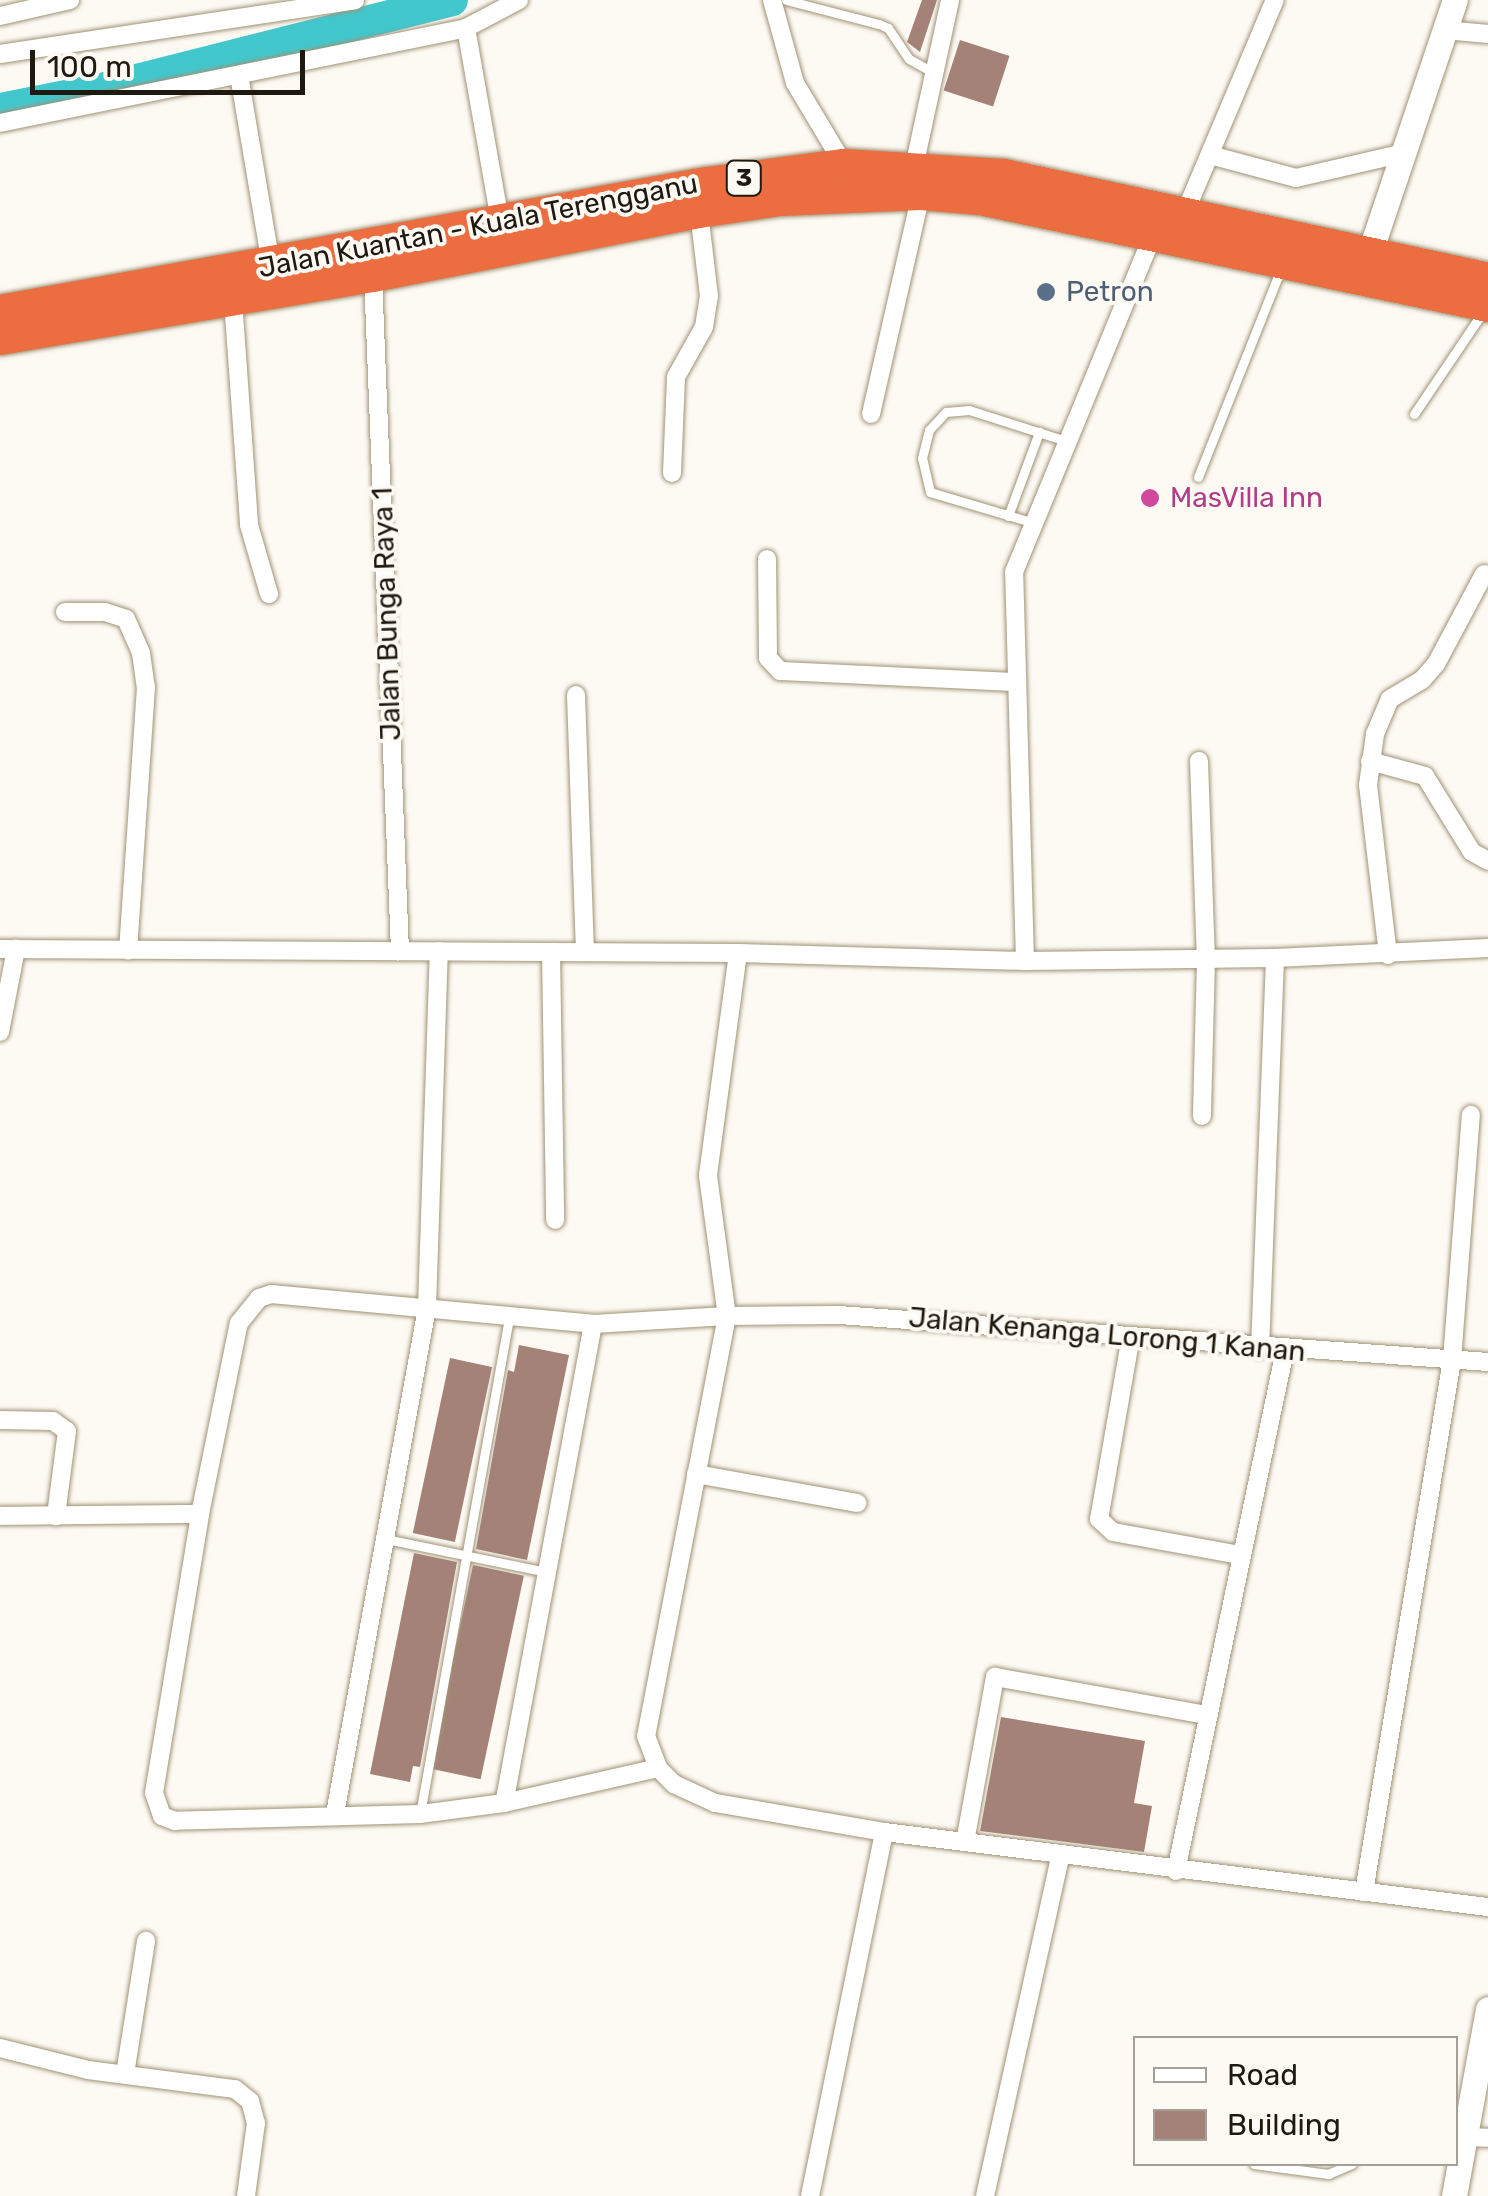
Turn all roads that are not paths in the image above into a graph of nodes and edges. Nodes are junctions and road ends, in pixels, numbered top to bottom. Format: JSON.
{"nodes":[{"id":1,"x":70,"y":0,"type":"edge"},
{"id":2,"x":354,"y":0,"type":"edge"},
{"id":3,"x":519,"y":0,"type":"edge"},
{"id":4,"x":772,"y":0,"type":"edge"},
{"id":5,"x":786,"y":0,"type":"edge"},
{"id":6,"x":950,"y":0,"type":"edge"},
{"id":7,"x":1276,"y":0,"type":"edge"},
{"id":8,"x":1454,"y":0,"type":"edge"},
{"id":9,"x":318,"y":2,"type":"edge"},
{"id":10,"x":0,"y":16,"type":"edge"},
{"id":11,"x":466,"y":28,"type":"junction"},
{"id":12,"x":1445,"y":30,"type":"junction"},
{"id":13,"x":1488,"y":34,"type":"edge"},
{"id":14,"x":0,"y":54,"type":"edge"},
{"id":15,"x":934,"y":73,"type":"junction"},
{"id":16,"x":239,"y":74,"type":"junction"},
{"id":17,"x":0,"y":124,"type":"edge"},
{"id":18,"x":1404,"y":152,"type":"junction"},
{"id":19,"x":1210,"y":156,"type":"junction"},
{"id":20,"x":844,"y":166,"type":"junction"},
{"id":21,"x":917,"y":181,"type":"junction"},
{"id":22,"x":699,"y":212,"type":"junction"},
{"id":23,"x":1184,"y":215,"type":"junction"},
{"id":24,"x":500,"y":222,"type":"junction"},
{"id":25,"x":1153,"y":235,"type":"junction"},
{"id":26,"x":1369,"y":254,"type":"junction"},
{"id":27,"x":271,"y":264,"type":"junction"},
{"id":28,"x":1282,"y":264,"type":"junction"},
{"id":29,"x":373,"y":276,"type":"junction"},
{"id":30,"x":1487,"y":297,"type":"edge"},
{"id":31,"x":233,"y":300,"type":"junction"},
{"id":32,"x":0,"y":311,"type":"edge"},
{"id":33,"x":0,"y":340,"type":"edge"},
{"id":34,"x":870,"y":414,"type":"dead end"},
{"id":35,"x":1414,"y":414,"type":"dead end"},
{"id":36,"x":1039,"y":432,"type":"junction"},
{"id":37,"x":1066,"y":440,"type":"junction"},
{"id":38,"x":672,"y":472,"type":"dead end"},
{"id":39,"x":1198,"y":477,"type":"dead end"},
{"id":40,"x":1008,"y":516,"type":"junction"},
{"id":41,"x":1031,"y":522,"type":"junction"},
{"id":42,"x":768,"y":559,"type":"dead end"},
{"id":43,"x":1484,"y":574,"type":"dead end"},
{"id":44,"x":269,"y":594,"type":"dead end"},
{"id":45,"x":65,"y":612,"type":"dead end"},
{"id":46,"x":1014,"y":682,"type":"junction"},
{"id":47,"x":576,"y":695,"type":"dead end"},
{"id":48,"x":1370,"y":761,"type":"junction"},
{"id":49,"x":1198,"y":762,"type":"dead end"},
{"id":50,"x":1488,"y":861,"type":"edge"},
{"id":51,"x":1488,"y":948,"type":"edge"},
{"id":52,"x":8,"y":949,"type":"edge"},
{"id":53,"x":128,"y":950,"type":"junction"},
{"id":54,"x":400,"y":951,"type":"junction"},
{"id":55,"x":440,"y":951,"type":"junction"},
{"id":56,"x":551,"y":952,"type":"junction"},
{"id":57,"x":586,"y":952,"type":"junction"},
{"id":58,"x":738,"y":954,"type":"junction"},
{"id":59,"x":1388,"y":955,"type":"junction"},
{"id":60,"x":1275,"y":958,"type":"junction"},
{"id":61,"x":1206,"y":960,"type":"junction"},
{"id":62,"x":1025,"y":961,"type":"junction"},
{"id":63,"x":0,"y":1032,"type":"edge"},
{"id":64,"x":1471,"y":1115,"type":"dead end"},
{"id":65,"x":1202,"y":1116,"type":"dead end"},
{"id":66,"x":555,"y":1220,"type":"dead end"},
{"id":67,"x":427,"y":1308,"type":"junction"},
{"id":68,"x":726,"y":1316,"type":"junction"},
{"id":69,"x":509,"y":1318,"type":"junction"},
{"id":70,"x":593,"y":1324,"type":"junction"},
{"id":71,"x":1132,"y":1336,"type":"junction"},
{"id":72,"x":1260,"y":1349,"type":"junction"},
{"id":73,"x":1285,"y":1350,"type":"junction"},
{"id":74,"x":1452,"y":1360,"type":"junction"},
{"id":75,"x":1488,"y":1362,"type":"edge"},
{"id":76,"x":0,"y":1420,"type":"edge"},
{"id":77,"x":696,"y":1474,"type":"junction"},
{"id":78,"x":856,"y":1502,"type":"dead end"},
{"id":79,"x":200,"y":1514,"type":"junction"},
{"id":80,"x":0,"y":1516,"type":"edge"},
{"id":81,"x":56,"y":1516,"type":"junction"},
{"id":82,"x":384,"y":1539,"type":"junction"},
{"id":83,"x":467,"y":1556,"type":"junction"},
{"id":84,"x":1240,"y":1556,"type":"junction"},
{"id":85,"x":547,"y":1572,"type":"junction"},
{"id":86,"x":1208,"y":1716,"type":"junction"},
{"id":87,"x":658,"y":1768,"type":"junction"},
{"id":88,"x":504,"y":1802,"type":"junction"},
{"id":89,"x":335,"y":1814,"type":"junction"},
{"id":90,"x":420,"y":1814,"type":"junction"},
{"id":91,"x":884,"y":1832,"type":"junction"},
{"id":92,"x":965,"y":1842,"type":"junction"},
{"id":93,"x":1061,"y":1854,"type":"junction"},
{"id":94,"x":1176,"y":1871,"type":"junction"},
{"id":95,"x":1364,"y":1892,"type":"junction"},
{"id":96,"x":1488,"y":1907,"type":"edge"},
{"id":97,"x":146,"y":1941,"type":"dead end"},
{"id":98,"x":1488,"y":2009,"type":"edge"},
{"id":99,"x":0,"y":2048,"type":"edge"},
{"id":100,"x":125,"y":2074,"type":"junction"},
{"id":101,"x":1469,"y":2137,"type":"edge"},
{"id":102,"x":1269,"y":2166,"type":"edge"},
{"id":103,"x":1347,"y":2166,"type":"edge"},
{"id":104,"x":246,"y":2196,"type":"edge"},
{"id":105,"x":810,"y":2196,"type":"edge"},
{"id":106,"x":985,"y":2196,"type":"edge"},
{"id":107,"x":1454,"y":2196,"type":"edge"}],
"edges":[{"from":1,"to":10,"type":"street"},
{"from":2,"to":9,"type":"street"},
{"from":3,"to":11,"type":"street"},
{"from":4,"to":20,"type":"street"},
{"from":5,"to":15,"type":"lane"},
{"from":6,"to":15,"type":"street"},
{"from":7,"to":19,"type":"street"},
{"from":8,"to":12,"type":"street"},
{"from":9,"to":14,"type":"street"},
{"from":11,"to":16,"type":"street"},
{"from":11,"to":24,"type":"street"},
{"from":12,"to":13,"type":"street"},
{"from":12,"to":18,"type":"street"},
{"from":15,"to":21,"type":"street"},
{"from":16,"to":17,"type":"street"},
{"from":16,"to":27,"type":"street"},
{"from":18,"to":19,"type":"street"},
{"from":18,"to":26,"type":"street"},
{"from":19,"to":23,"type":"street"},
{"from":20,"to":21,"type":"highway","name":"Jalan Kuantan - Kuala Terengganu","number":"3"},
{"from":20,"to":24,"type":"highway","name":"Jalan Kuantan - Kuala Terengganu","number":"3"},
{"from":21,"to":22,"type":"highway","name":"Jalan Kuantan - Kuala Terengganu","number":"3"},
{"from":21,"to":23,"type":"highway","name":"Jalan Kuantan - Kuala Terengganu","number":"3"},
{"from":21,"to":25,"type":"highway","name":"Jalan Kuantan - Kuala Terengganu","number":"3"},
{"from":21,"to":34,"type":"street"},
{"from":22,"to":29,"type":"highway","name":"Jalan Kuantan - Kuala Terengganu","number":"3"},
{"from":22,"to":38,"type":"street"},
{"from":23,"to":26,"type":"highway","name":"Jalan Kuantan - Kuala Terengganu","number":"3"},
{"from":24,"to":27,"type":"highway","name":"Jalan Kuantan - Kuala Terengganu","number":"3"},
{"from":25,"to":28,"type":"highway","name":"Jalan Kuantan - Kuala Terengganu","number":"3"},
{"from":25,"to":37,"type":"street"},
{"from":26,"to":30,"type":"highway","name":"Jalan Kuantan - Kuala Terengganu","number":"3"},
{"from":27,"to":32,"type":"highway","name":"Jalan Kuantan - Kuala Terengganu","number":"3"},
{"from":28,"to":30,"type":"highway","name":"Jalan Kuantan - Kuala Terengganu","number":"3"},
{"from":28,"to":39,"type":"lane"},
{"from":29,"to":31,"type":"highway","name":"Jalan Kuantan - Kuala Terengganu","number":"3"},
{"from":29,"to":54,"type":"street","name":"Jalan Bunga Raya 1"},
{"from":30,"to":35,"type":"lane"},
{"from":31,"to":33,"type":"highway","name":"Jalan Kuantan - Kuala Terengganu","number":"3"},
{"from":31,"to":44,"type":"street"},
{"from":36,"to":37,"type":"lane"},
{"from":36,"to":40,"type":"lane"},
{"from":36,"to":40,"type":"lane"},
{"from":37,"to":41,"type":"street"},
{"from":40,"to":41,"type":"lane"},
{"from":41,"to":46,"type":"street"},
{"from":42,"to":46,"type":"street"},
{"from":43,"to":48,"type":"street"},
{"from":45,"to":53,"type":"street"},
{"from":46,"to":62,"type":"street"},
{"from":47,"to":57,"type":"street"},
{"from":48,"to":50,"type":"street"},
{"from":48,"to":59,"type":"street"},
{"from":49,"to":61,"type":"street"},
{"from":51,"to":59,"type":"street"},
{"from":52,"to":53,"type":"street"},
{"from":52,"to":63,"type":"street"},
{"from":53,"to":54,"type":"street"},
{"from":54,"to":55,"type":"street"},
{"from":55,"to":56,"type":"street"},
{"from":55,"to":67,"type":"street"},
{"from":56,"to":57,"type":"street"},
{"from":56,"to":66,"type":"street"},
{"from":57,"to":58,"type":"street"},
{"from":58,"to":62,"type":"street"},
{"from":58,"to":68,"type":"street"},
{"from":59,"to":60,"type":"street"},
{"from":60,"to":61,"type":"street"},
{"from":60,"to":72,"type":"street"},
{"from":61,"to":62,"type":"street"},
{"from":61,"to":65,"type":"street"},
{"from":64,"to":74,"type":"street"},
{"from":67,"to":69,"type":"street","name":"Jalan Kenanga Lorong 1 Kanan"},
{"from":67,"to":79,"type":"street","name":"Jalan Kenanga Lorong 1 Kanan"},
{"from":67,"to":82,"type":"street"},
{"from":68,"to":70,"type":"street","name":"Jalan Kenanga Lorong 1 Kanan"},
{"from":68,"to":71,"type":"street","name":"Jalan Kenanga Lorong 1 Kanan"},
{"from":68,"to":77,"type":"street"},
{"from":69,"to":70,"type":"street","name":"Jalan Kenanga Lorong 1 Kanan"},
{"from":69,"to":83,"type":"lane"},
{"from":70,"to":85,"type":"street"},
{"from":71,"to":72,"type":"street","name":"Jalan Kenanga Lorong 1 Kanan"},
{"from":71,"to":84,"type":"street"},
{"from":72,"to":73,"type":"street","name":"Jalan Kenanga Lorong 1 Kanan"},
{"from":73,"to":74,"type":"street","name":"Jalan Kenanga Lorong 1 Kanan"},
{"from":73,"to":84,"type":"street"},
{"from":74,"to":75,"type":"street","name":"Jalan Kenanga Lorong 1 Kanan"},
{"from":74,"to":95,"type":"street"},
{"from":76,"to":81,"type":"street"},
{"from":77,"to":78,"type":"street"},
{"from":77,"to":87,"type":"street"},
{"from":79,"to":81,"type":"street"},
{"from":79,"to":89,"type":"street"},
{"from":80,"to":81,"type":"street"},
{"from":82,"to":83,"type":"lane"},
{"from":82,"to":89,"type":"street"},
{"from":83,"to":85,"type":"lane"},
{"from":83,"to":90,"type":"lane"},
{"from":84,"to":86,"type":"street"},
{"from":85,"to":88,"type":"street"},
{"from":86,"to":92,"type":"street"},
{"from":86,"to":94,"type":"street"},
{"from":87,"to":88,"type":"street"},
{"from":87,"to":91,"type":"street"},
{"from":88,"to":90,"type":"street"},
{"from":89,"to":90,"type":"street"},
{"from":91,"to":92,"type":"street"},
{"from":91,"to":105,"type":"street"},
{"from":92,"to":93,"type":"street"},
{"from":93,"to":94,"type":"street"},
{"from":93,"to":106,"type":"street"},
{"from":94,"to":95,"type":"street"},
{"from":95,"to":96,"type":"street"},
{"from":97,"to":100,"type":"street"},
{"from":98,"to":101,"type":"street"},
{"from":99,"to":100,"type":"street"},
{"from":100,"to":104,"type":"street"},
{"from":101,"to":107,"type":"street"},
{"from":102,"to":103,"type":"lane"}]}
